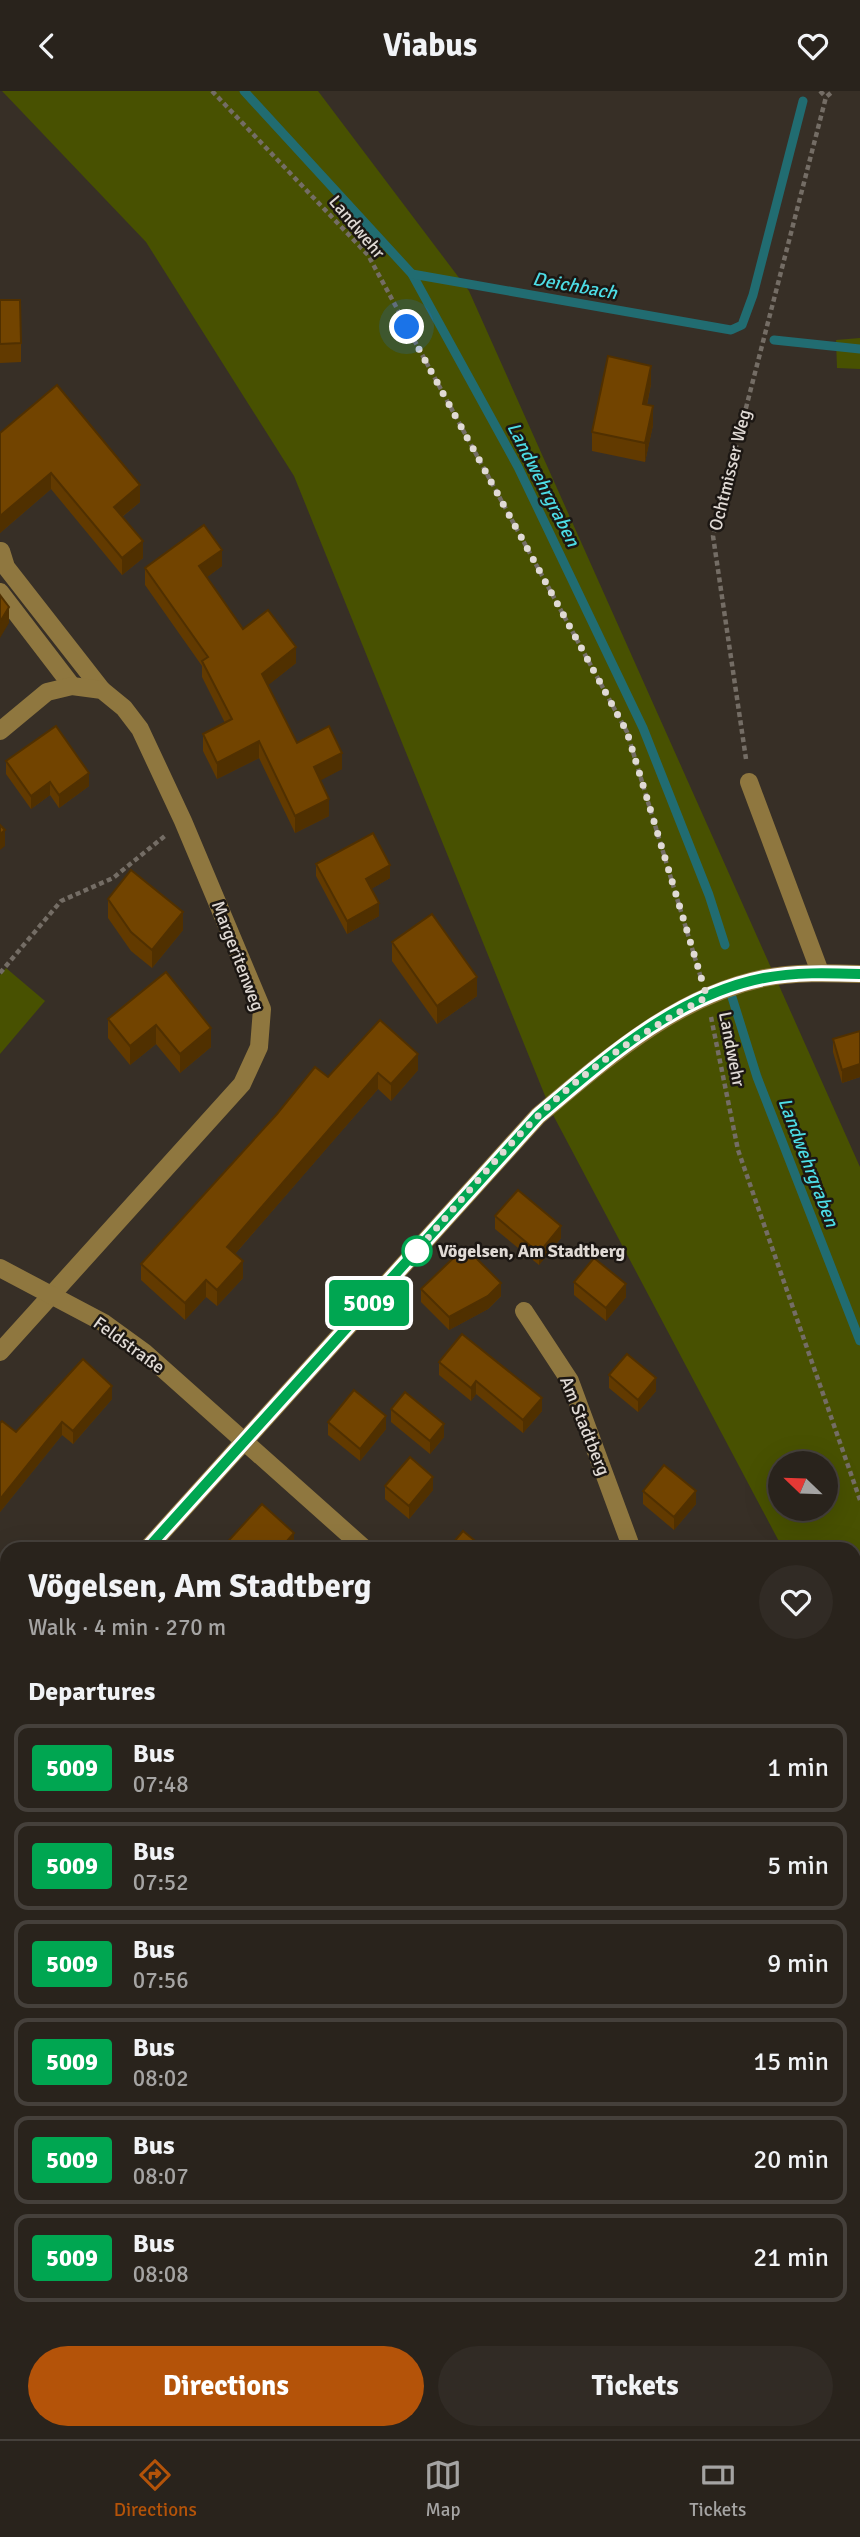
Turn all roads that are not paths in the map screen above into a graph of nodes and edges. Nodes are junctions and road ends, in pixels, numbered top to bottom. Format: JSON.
{"nodes":[{"id":1,"x":1,"y":551,"type":"edge"},
{"id":2,"x":0,"y":592,"type":"edge"},
{"id":3,"x":72,"y":686,"type":"junction"},
{"id":4,"x":102,"y":691,"type":"junction"},
{"id":5,"x":0,"y":731,"type":"edge"},
{"id":6,"x":749,"y":782,"type":"road end"},
{"id":7,"x":820,"y":972,"type":"junction"},
{"id":8,"x":860,"y":974,"type":"edge"},
{"id":9,"x":0,"y":1268,"type":"edge"},
{"id":10,"x":52,"y":1294,"type":"junction"},
{"id":11,"x":524,"y":1311,"type":"dead end"},
{"id":12,"x":0,"y":1352,"type":"edge"},
{"id":13,"x":245,"y":1441,"type":"junction"},
{"id":14,"x":153,"y":1542,"type":"edge"},
{"id":15,"x":357,"y":1542,"type":"edge"},
{"id":16,"x":629,"y":1542,"type":"edge"}],
"edges":[{"from":1,"to":4,"type":"street","name":"Margeritenweg"},
{"from":2,"to":3,"type":"street"},
{"from":3,"to":4,"type":"street"},
{"from":3,"to":5,"type":"street"},
{"from":4,"to":10,"type":"street","name":"Margeritenweg"},
{"from":6,"to":7,"type":"street"},
{"from":7,"to":8,"type":"street"},
{"from":7,"to":13,"type":"street"},
{"from":9,"to":10,"type":"street","name":"Feldstraße"},
{"from":10,"to":12,"type":"street","name":"Margeritenweg"},
{"from":10,"to":13,"type":"street","name":"Feldstraße"},
{"from":11,"to":16,"type":"street","name":"Am Stadtberg"},
{"from":13,"to":14,"type":"street"},
{"from":13,"to":15,"type":"street"}]}
